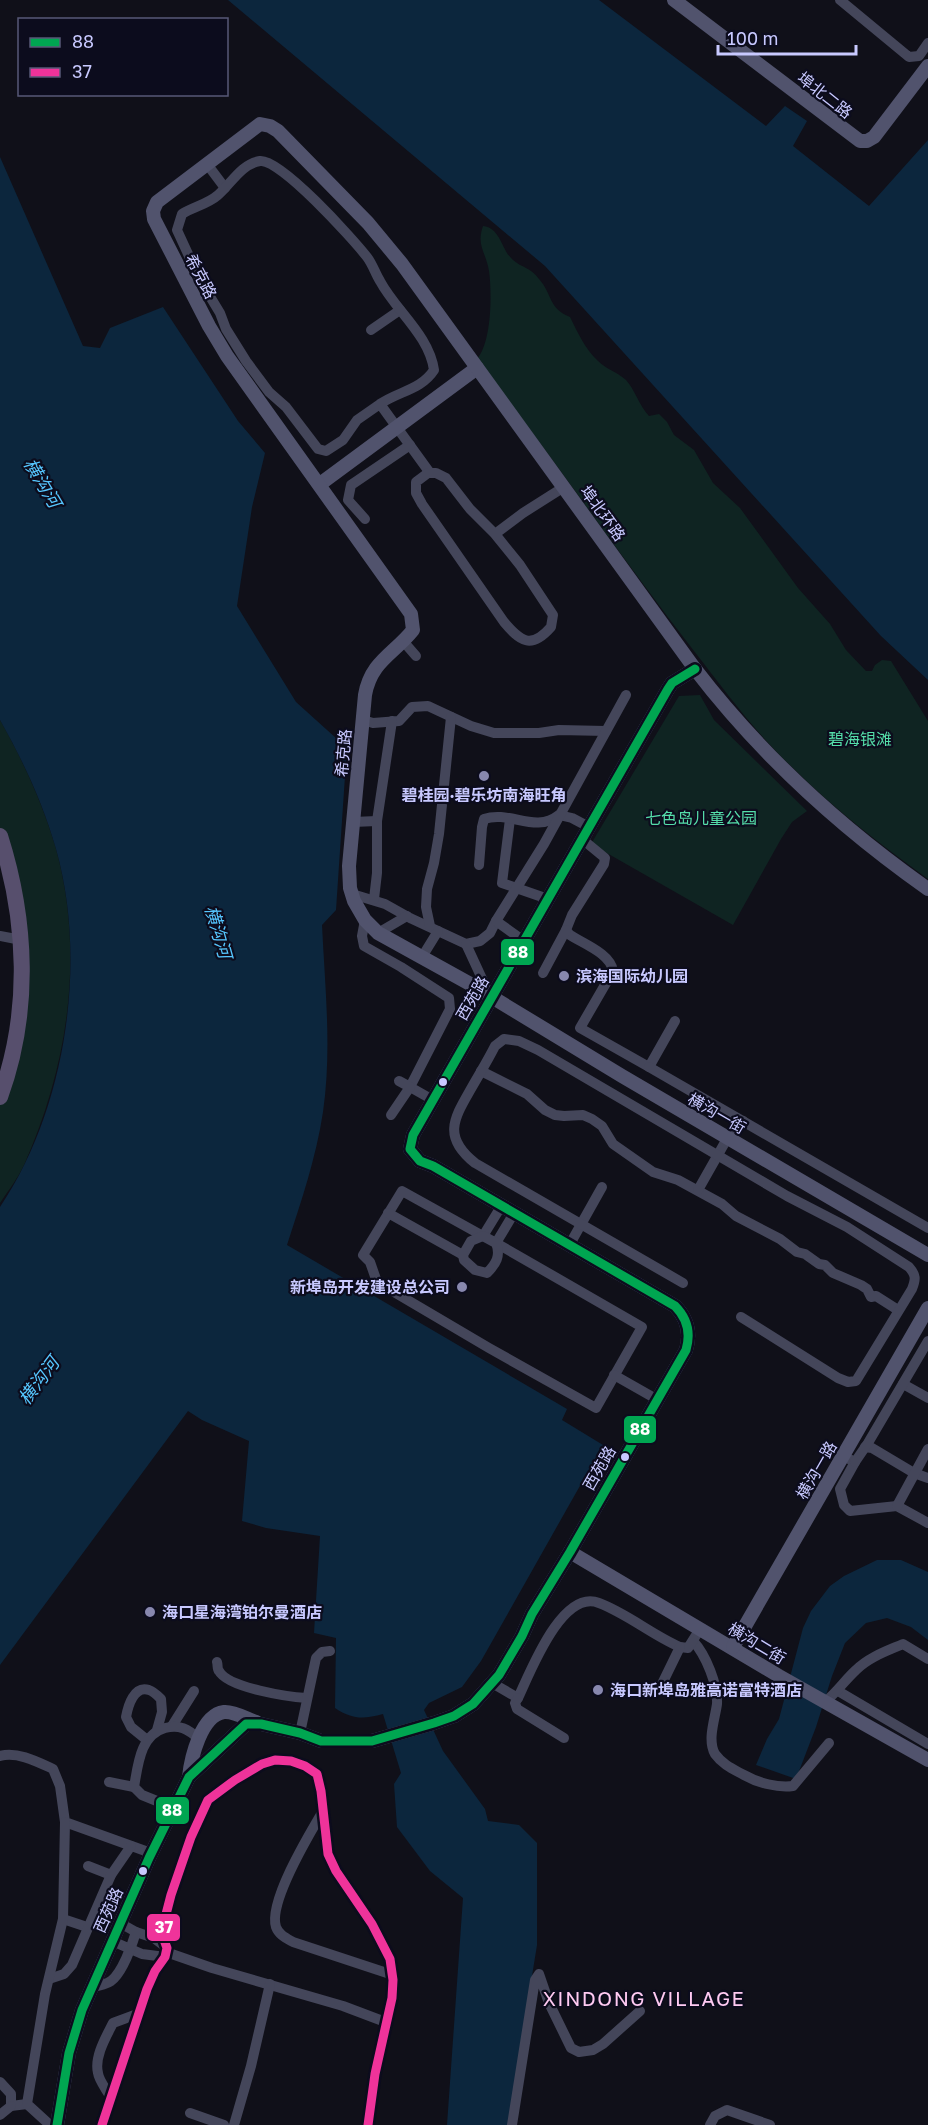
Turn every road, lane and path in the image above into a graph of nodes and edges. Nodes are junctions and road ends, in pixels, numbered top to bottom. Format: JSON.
{"nodes":[{"id":1,"x":674,"y":0,"type":"edge"},
{"id":2,"x":840,"y":0,"type":"edge"},
{"id":3,"x":928,"y":43,"type":"edge"},
{"id":4,"x":928,"y":66,"type":"edge"},
{"id":5,"x":278,"y":131,"type":"joint"},
{"id":6,"x":207,"y":164,"type":"junction"},
{"id":7,"x":225,"y":188,"type":"junction"},
{"id":8,"x":400,"y":310,"type":"junction"},
{"id":9,"x":371,"y":330,"type":"dead end"},
{"id":10,"x":477,"y":368,"type":"junction"},
{"id":11,"x":380,"y":404,"type":"junction"},
{"id":12,"x":406,"y":436,"type":"junction"},
{"id":13,"x":430,"y":473,"type":"junction"},
{"id":14,"x":320,"y":484,"type":"junction"},
{"id":15,"x":564,"y":487,"type":"junction"},
{"id":16,"x":365,"y":519,"type":"dead end"},
{"id":17,"x":495,"y":534,"type":"junction"},
{"id":18,"x":403,"y":641,"type":"junction"},
{"id":19,"x":416,"y":656,"type":"dead end"},
{"id":20,"x":695,"y":669,"type":"junction"},
{"id":21,"x":626,"y":695,"type":"dead end"},
{"id":22,"x":451,"y":717,"type":"junction"},
{"id":23,"x":363,"y":720,"type":"junction"},
{"id":24,"x":392,"y":721,"type":"junction"},
{"id":25,"x":606,"y":731,"type":"junction"},
{"id":26,"x":559,"y":815,"type":"junction"},
{"id":27,"x":510,"y":819,"type":"junction"},
{"id":28,"x":377,"y":821,"type":"junction"},
{"id":29,"x":353,"y":822,"type":"junction"},
{"id":30,"x":586,"y":833,"type":"junction"},
{"id":31,"x":0,"y":836,"type":"edge"},
{"id":32,"x":0,"y":853,"type":"edge"},
{"id":33,"x":479,"y":865,"type":"dead end"},
{"id":34,"x":516,"y":889,"type":"junction"},
{"id":35,"x":928,"y":889,"type":"edge"},
{"id":36,"x":352,"y":894,"type":"junction"},
{"id":37,"x":374,"y":899,"type":"junction"},
{"id":38,"x":548,"y":899,"type":"junction"},
{"id":39,"x":407,"y":916,"type":"junction"},
{"id":40,"x":366,"y":920,"type":"junction"},
{"id":41,"x":496,"y":921,"type":"junction"},
{"id":42,"x":434,"y":928,"type":"junction"},
{"id":43,"x":566,"y":930,"type":"junction"},
{"id":44,"x":378,"y":933,"type":"junction"},
{"id":45,"x":8,"y":938,"type":"edge"},
{"id":46,"x":525,"y":941,"type":"junction"},
{"id":47,"x":466,"y":944,"type":"junction"},
{"id":48,"x":422,"y":957,"type":"junction"},
{"id":49,"x":543,"y":973,"type":"dead end"},
{"id":50,"x":491,"y":998,"type":"junction"},
{"id":51,"x":675,"y":1021,"type":"dead end"},
{"id":52,"x":649,"y":1067,"type":"junction"},
{"id":53,"x":482,"y":1071,"type":"junction"},
{"id":54,"x":399,"y":1081,"type":"dead end"},
{"id":55,"x":0,"y":1082,"type":"edge"},
{"id":56,"x":410,"y":1087,"type":"junction"},
{"id":57,"x":0,"y":1097,"type":"edge"},
{"id":58,"x":434,"y":1100,"type":"junction"},
{"id":59,"x":391,"y":1115,"type":"dead end"},
{"id":60,"x":743,"y":1121,"type":"junction"},
{"id":61,"x":728,"y":1137,"type":"junction"},
{"id":62,"x":718,"y":1154,"type":"junction"},
{"id":63,"x":602,"y":1187,"type":"dead end"},
{"id":64,"x":698,"y":1190,"type":"junction"},
{"id":65,"x":501,"y":1205,"type":"junction"},
{"id":66,"x":388,"y":1213,"type":"junction"},
{"id":67,"x":514,"y":1213,"type":"junction"},
{"id":68,"x":581,"y":1224,"type":"junction"},
{"id":69,"x":928,"y":1228,"type":"edge"},
{"id":70,"x":483,"y":1236,"type":"junction"},
{"id":71,"x":496,"y":1243,"type":"junction"},
{"id":72,"x":570,"y":1244,"type":"junction"},
{"id":73,"x":463,"y":1255,"type":"junction"},
{"id":74,"x":928,"y":1255,"type":"edge"},
{"id":75,"x":684,"y":1283,"type":"dead end"},
{"id":76,"x":928,"y":1308,"type":"edge"},
{"id":77,"x":898,"y":1310,"type":"junction"},
{"id":78,"x":741,"y":1317,"type":"dead end"},
{"id":79,"x":928,"y":1341,"type":"edge"},
{"id":80,"x":614,"y":1375,"type":"junction"},
{"id":81,"x":903,"y":1384,"type":"junction"},
{"id":82,"x":928,"y":1398,"type":"edge"},
{"id":83,"x":658,"y":1400,"type":"junction"},
{"id":84,"x":865,"y":1447,"type":"junction"},
{"id":85,"x":928,"y":1449,"type":"edge"},
{"id":86,"x":849,"y":1459,"type":"junction"},
{"id":87,"x":914,"y":1473,"type":"junction"},
{"id":88,"x":928,"y":1478,"type":"edge"},
{"id":89,"x":897,"y":1506,"type":"junction"},
{"id":90,"x":928,"y":1523,"type":"edge"},
{"id":91,"x":570,"y":1552,"type":"junction"},
{"id":92,"x":697,"y":1635,"type":"junction"},
{"id":93,"x":680,"y":1647,"type":"junction"},
{"id":94,"x":733,"y":1647,"type":"junction"},
{"id":95,"x":330,"y":1652,"type":"dead end"},
{"id":96,"x":928,"y":1659,"type":"edge"},
{"id":97,"x":217,"y":1662,"type":"dead end"},
{"id":98,"x":492,"y":1683,"type":"junction"},
{"id":99,"x":660,"y":1688,"type":"dead end"},
{"id":100,"x":194,"y":1691,"type":"dead end"},
{"id":101,"x":838,"y":1691,"type":"junction"},
{"id":102,"x":307,"y":1698,"type":"junction"},
{"id":103,"x":518,"y":1698,"type":"junction"},
{"id":104,"x":826,"y":1701,"type":"junction"},
{"id":105,"x":261,"y":1724,"type":"junction"},
{"id":106,"x":172,"y":1726,"type":"junction"},
{"id":107,"x":157,"y":1730,"type":"junction"},
{"id":108,"x":300,"y":1733,"type":"junction"},
{"id":109,"x":199,"y":1738,"type":"junction"},
{"id":110,"x":564,"y":1738,"type":"dead end"},
{"id":111,"x":147,"y":1740,"type":"junction"},
{"id":112,"x":911,"y":1742,"type":"junction"},
{"id":113,"x":830,"y":1743,"type":"dead end"},
{"id":114,"x":928,"y":1744,"type":"edge"},
{"id":115,"x":0,"y":1756,"type":"edge"},
{"id":116,"x":928,"y":1760,"type":"edge"},
{"id":117,"x":189,"y":1777,"type":"junction"},
{"id":118,"x":109,"y":1782,"type":"dead end"},
{"id":119,"x":134,"y":1786,"type":"junction"},
{"id":120,"x":174,"y":1808,"type":"junction"},
{"id":121,"x":323,"y":1811,"type":"junction"},
{"id":122,"x":65,"y":1822,"type":"junction"},
{"id":123,"x":131,"y":1846,"type":"junction"},
{"id":124,"x":151,"y":1853,"type":"junction"},
{"id":125,"x":88,"y":1866,"type":"dead end"},
{"id":126,"x":111,"y":1875,"type":"junction"},
{"id":127,"x":63,"y":1919,"type":"junction"},
{"id":128,"x":120,"y":1923,"type":"junction"},
{"id":129,"x":87,"y":1927,"type":"junction"},
{"id":130,"x":136,"y":1932,"type":"junction"},
{"id":131,"x":112,"y":1941,"type":"junction"},
{"id":132,"x":129,"y":1949,"type":"junction"},
{"id":133,"x":166,"y":1953,"type":"junction"},
{"id":134,"x":393,"y":1975,"type":"junction"},
{"id":135,"x":49,"y":1979,"type":"junction"},
{"id":136,"x":270,"y":1984,"type":"junction"},
{"id":137,"x":92,"y":1987,"type":"junction"},
{"id":138,"x":640,"y":2011,"type":"dead end"},
{"id":139,"x":140,"y":2013,"type":"junction"},
{"id":140,"x":388,"y":2024,"type":"junction"},
{"id":141,"x":0,"y":2082,"type":"edge"},
{"id":142,"x":111,"y":2098,"type":"junction"},
{"id":143,"x":27,"y":2104,"type":"junction"},
{"id":144,"x":11,"y":2106,"type":"junction"},
{"id":145,"x":190,"y":2113,"type":"dead end"},
{"id":146,"x":1,"y":2118,"type":"edge"},
{"id":147,"x":50,"y":2125,"type":"edge"},
{"id":148,"x":57,"y":2125,"type":"edge"},
{"id":149,"x":102,"y":2125,"type":"edge"},
{"id":150,"x":224,"y":2125,"type":"edge"},
{"id":151,"x":234,"y":2125,"type":"edge"},
{"id":152,"x":368,"y":2125,"type":"edge"},
{"id":153,"x":512,"y":2125,"type":"edge"},
{"id":154,"x":710,"y":2125,"type":"edge"},
{"id":155,"x":770,"y":2125,"type":"edge"}],
"edges":[{"from":1,"to":4,"type":"main road","name":"埠北二路"},
{"from":2,"to":3,"type":"street"},
{"from":5,"to":6,"type":"main road","name":"希克路"},
{"from":5,"to":10,"type":"main road","name":"埠北环路"},
{"from":6,"to":7,"type":"street"},
{"from":6,"to":14,"type":"main road","name":"希克路"},
{"from":7,"to":8,"type":"street"},
{"from":7,"to":11,"type":"street"},
{"from":8,"to":9,"type":"street"},
{"from":8,"to":11,"type":"street"},
{"from":10,"to":12,"type":"main road"},
{"from":10,"to":15,"type":"main road","name":"埠北环路"},
{"from":11,"to":12,"type":"street"},
{"from":12,"to":13,"type":"street"},
{"from":12,"to":14,"type":"main road"},
{"from":12,"to":16,"type":"street"},
{"from":13,"to":17,"type":"street"},
{"from":13,"to":17,"type":"street"},
{"from":14,"to":18,"type":"main road","name":"希克路"},
{"from":15,"to":17,"type":"street"},
{"from":15,"to":20,"type":"main road","name":"埠北环路"},
{"from":18,"to":19,"type":"street"},
{"from":18,"to":23,"type":"main road","name":"希克路"},
{"from":20,"to":30,"type":"main road","name":"西苑路"},
{"from":20,"to":35,"type":"main road","name":"埠北环路"},
{"from":21,"to":25,"type":"street"},
{"from":22,"to":24,"type":"street"},
{"from":22,"to":25,"type":"street"},
{"from":22,"to":42,"type":"street"},
{"from":23,"to":24,"type":"street"},
{"from":23,"to":29,"type":"main road","name":"希克路"},
{"from":24,"to":28,"type":"street"},
{"from":25,"to":26,"type":"street"},
{"from":26,"to":27,"type":"street"},
{"from":26,"to":30,"type":"street"},
{"from":26,"to":34,"type":"street"},
{"from":27,"to":33,"type":"street"},
{"from":27,"to":34,"type":"street"},
{"from":28,"to":29,"type":"street"},
{"from":28,"to":37,"type":"street"},
{"from":29,"to":36,"type":"main road","name":"希克路"},
{"from":30,"to":38,"type":"main road","name":"西苑路"},
{"from":30,"to":43,"type":"street"},
{"from":31,"to":57,"type":"main road"},
{"from":32,"to":45,"type":"main road"},
{"from":34,"to":38,"type":"street"},
{"from":34,"to":41,"type":"street"},
{"from":36,"to":37,"type":"street"},
{"from":36,"to":40,"type":"main road","name":"希克路"},
{"from":37,"to":39,"type":"street"},
{"from":38,"to":46,"type":"main road","name":"西苑路"},
{"from":39,"to":42,"type":"street"},
{"from":39,"to":44,"type":"street"},
{"from":40,"to":44,"type":"main road","name":"希克路"},
{"from":40,"to":56,"type":"street"},
{"from":41,"to":46,"type":"street"},
{"from":41,"to":47,"type":"street"},
{"from":42,"to":47,"type":"street"},
{"from":42,"to":48,"type":"street"},
{"from":43,"to":49,"type":"street"},
{"from":43,"to":52,"type":"street"},
{"from":44,"to":48,"type":"main road","name":"希克路"},
{"from":45,"to":55,"type":"main road"},
{"from":46,"to":50,"type":"main road","name":"西苑路"},
{"from":47,"to":50,"type":"street"},
{"from":48,"to":50,"type":"main road","name":"希克路"},
{"from":50,"to":58,"type":"main road","name":"西苑路"},
{"from":50,"to":61,"type":"main road","name":"横沟一街"},
{"from":51,"to":52,"type":"street"},
{"from":52,"to":60,"type":"street"},
{"from":53,"to":62,"type":"street"},
{"from":53,"to":64,"type":"street"},
{"from":53,"to":68,"type":"street"},
{"from":54,"to":56,"type":"street"},
{"from":56,"to":58,"type":"street"},
{"from":56,"to":59,"type":"street"},
{"from":58,"to":65,"type":"main road","name":"西苑路"},
{"from":60,"to":61,"type":"street"},
{"from":60,"to":69,"type":"street"},
{"from":61,"to":62,"type":"street"},
{"from":61,"to":74,"type":"main road","name":"横沟一街"},
{"from":62,"to":64,"type":"street"},
{"from":62,"to":77,"type":"street"},
{"from":63,"to":68,"type":"street"},
{"from":64,"to":77,"type":"street"},
{"from":65,"to":67,"type":"main road","name":"西苑路"},
{"from":65,"to":70,"type":"street"},
{"from":66,"to":70,"type":"street"},
{"from":66,"to":73,"type":"street"},
{"from":66,"to":80,"type":"street"},
{"from":67,"to":71,"type":"street"},
{"from":67,"to":72,"type":"main road","name":"西苑路"},
{"from":68,"to":72,"type":"street"},
{"from":68,"to":75,"type":"street"},
{"from":70,"to":71,"type":"street"},
{"from":70,"to":73,"type":"street"},
{"from":71,"to":73,"type":"street"},
{"from":71,"to":80,"type":"street"},
{"from":72,"to":83,"type":"main road","name":"西苑路"},
{"from":76,"to":86,"type":"main road","name":"横沟一路"},
{"from":77,"to":78,"type":"street"},
{"from":79,"to":81,"type":"street"},
{"from":80,"to":83,"type":"street"},
{"from":81,"to":82,"type":"street"},
{"from":81,"to":84,"type":"street"},
{"from":83,"to":91,"type":"main road","name":"西苑路"},
{"from":84,"to":86,"type":"street"},
{"from":84,"to":87,"type":"street"},
{"from":85,"to":87,"type":"street"},
{"from":86,"to":89,"type":"street"},
{"from":86,"to":94,"type":"main road","name":"横沟一路"},
{"from":87,"to":88,"type":"street"},
{"from":87,"to":89,"type":"street"},
{"from":89,"to":90,"type":"street"},
{"from":91,"to":92,"type":"main road","name":"横沟二街"},
{"from":91,"to":98,"type":"main road","name":"西苑路"},
{"from":92,"to":93,"type":"street"},
{"from":92,"to":94,"type":"main road","name":"横沟二街"},
{"from":92,"to":113,"type":"street"},
{"from":93,"to":99,"type":"street"},
{"from":93,"to":103,"type":"street"},
{"from":94,"to":104,"type":"main road","name":"横沟二街"},
{"from":95,"to":102,"type":"street"},
{"from":96,"to":101,"type":"street"},
{"from":97,"to":102,"type":"street"},
{"from":98,"to":103,"type":"street"},
{"from":98,"to":108,"type":"main road","name":"西苑路"},
{"from":100,"to":106,"type":"street"},
{"from":101,"to":104,"type":"street"},
{"from":101,"to":112,"type":"street"},
{"from":102,"to":108,"type":"street"},
{"from":103,"to":110,"type":"street"},
{"from":104,"to":112,"type":"main road","name":"横沟二街"},
{"from":105,"to":108,"type":"main road","name":"西苑路"},
{"from":105,"to":109,"type":"main road"},
{"from":105,"to":117,"type":"main road","name":"西苑路"},
{"from":106,"to":107,"type":"street"},
{"from":106,"to":109,"type":"street"},
{"from":107,"to":111,"type":"street"},
{"from":107,"to":111,"type":"street"},
{"from":109,"to":117,"type":"main road"},
{"from":111,"to":119,"type":"street"},
{"from":112,"to":114,"type":"street"},
{"from":112,"to":116,"type":"main road","name":"横沟二街"},
{"from":115,"to":122,"type":"street"},
{"from":117,"to":120,"type":"main road","name":"西苑路"},
{"from":118,"to":119,"type":"street"},
{"from":119,"to":120,"type":"street"},
{"from":120,"to":124,"type":"main road","name":"西苑路"},
{"from":121,"to":133,"type":"street"},
{"from":121,"to":134,"type":"street"},
{"from":121,"to":134,"type":"street"},
{"from":122,"to":123,"type":"street"},
{"from":122,"to":127,"type":"street"},
{"from":123,"to":124,"type":"street"},
{"from":123,"to":126,"type":"street"},
{"from":124,"to":128,"type":"main road","name":"西苑路"},
{"from":125,"to":126,"type":"street"},
{"from":126,"to":129,"type":"street"},
{"from":127,"to":129,"type":"street"},
{"from":127,"to":135,"type":"street"},
{"from":128,"to":130,"type":"street"},
{"from":128,"to":131,"type":"main road","name":"西苑路"},
{"from":129,"to":135,"type":"street"},
{"from":130,"to":132,"type":"street"},
{"from":130,"to":133,"type":"street"},
{"from":131,"to":132,"type":"street"},
{"from":131,"to":137,"type":"main road","name":"西苑路"},
{"from":132,"to":133,"type":"street"},
{"from":132,"to":137,"type":"street"},
{"from":133,"to":136,"type":"street"},
{"from":133,"to":139,"type":"street"},
{"from":134,"to":140,"type":"street"},
{"from":135,"to":143,"type":"street"},
{"from":136,"to":140,"type":"street"},
{"from":136,"to":151,"type":"street"},
{"from":137,"to":148,"type":"main road","name":"西苑路"},
{"from":138,"to":153,"type":"street"},
{"from":139,"to":142,"type":"street"},
{"from":139,"to":142,"type":"street"},
{"from":140,"to":152,"type":"street"},
{"from":141,"to":144,"type":"street"},
{"from":142,"to":149,"type":"street"},
{"from":143,"to":144,"type":"street"},
{"from":143,"to":147,"type":"street"},
{"from":144,"to":146,"type":"street"},
{"from":145,"to":150,"type":"street"},
{"from":154,"to":155,"type":"street"}]}
